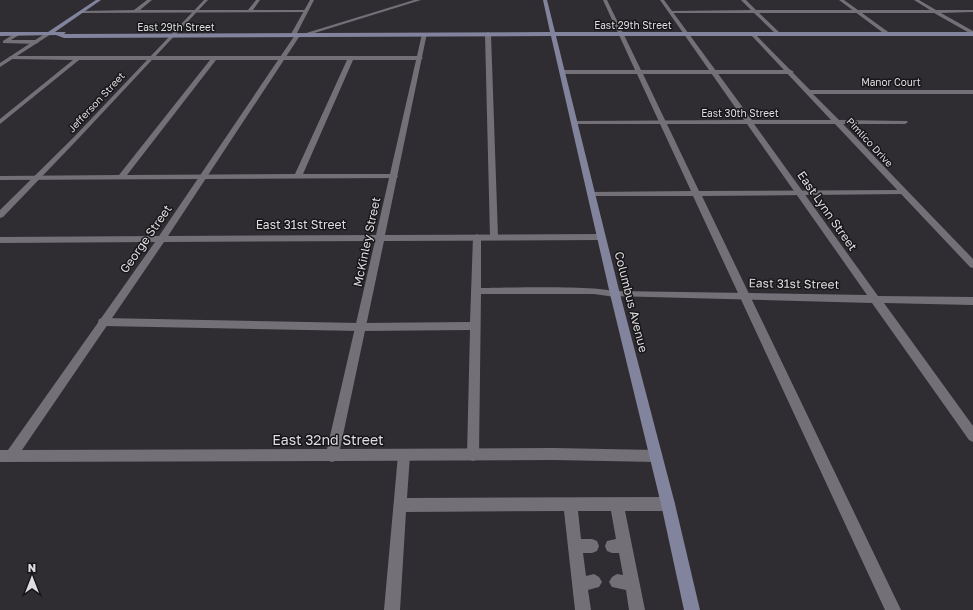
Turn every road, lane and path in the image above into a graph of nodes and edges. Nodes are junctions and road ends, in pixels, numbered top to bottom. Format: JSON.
{"nodes":[{"id":1,"x":100,"y":0,"type":"edge"},
{"id":2,"x":150,"y":0,"type":"edge"},
{"id":3,"x":206,"y":0,"type":"edge"},
{"id":4,"x":258,"y":0,"type":"edge"},
{"id":5,"x":312,"y":0,"type":"edge"},
{"id":6,"x":419,"y":0,"type":"edge"},
{"id":7,"x":545,"y":0,"type":"edge"},
{"id":8,"x":605,"y":0,"type":"edge"},
{"id":9,"x":662,"y":0,"type":"edge"},
{"id":10,"x":743,"y":0,"type":"edge"},
{"id":11,"x":841,"y":0,"type":"edge"},
{"id":12,"x":916,"y":0,"type":"edge"},
{"id":13,"x":306,"y":11,"type":"junction"},
{"id":14,"x":857,"y":11,"type":"junction"},
{"id":15,"x":935,"y":11,"type":"junction"},
{"id":16,"x":973,"y":11,"type":"edge"},
{"id":17,"x":81,"y":12,"type":"junction"},
{"id":18,"x":135,"y":12,"type":"junction"},
{"id":19,"x":195,"y":12,"type":"junction"},
{"id":20,"x":249,"y":12,"type":"junction"},
{"id":21,"x":671,"y":12,"type":"junction"},
{"id":22,"x":755,"y":12,"type":"junction"},
{"id":23,"x":300,"y":31,"type":"junction"},
{"id":24,"x":973,"y":33,"type":"edge"},
{"id":25,"x":0,"y":34,"type":"edge"},
{"id":26,"x":17,"y":34,"type":"junction"},
{"id":27,"x":48,"y":34,"type":"junction"},
{"id":28,"x":174,"y":34,"type":"junction"},
{"id":29,"x":425,"y":34,"type":"junction"},
{"id":30,"x":488,"y":34,"type":"junction"},
{"id":31,"x":554,"y":34,"type":"junction"},
{"id":32,"x":622,"y":34,"type":"junction"},
{"id":33,"x":687,"y":34,"type":"junction"},
{"id":34,"x":753,"y":34,"type":"junction"},
{"id":35,"x":778,"y":34,"type":"junction"},
{"id":36,"x":888,"y":34,"type":"junction"},
{"id":37,"x":2,"y":42,"type":"edge"},
{"id":38,"x":36,"y":42,"type":"junction"},
{"id":39,"x":11,"y":58,"type":"junction"},
{"id":40,"x":78,"y":58,"type":"junction"},
{"id":41,"x":214,"y":58,"type":"junction"},
{"id":42,"x":282,"y":58,"type":"junction"},
{"id":43,"x":351,"y":58,"type":"junction"},
{"id":44,"x":420,"y":58,"type":"junction"},
{"id":45,"x":151,"y":59,"type":"junction"},
{"id":46,"x":1,"y":64,"type":"edge"},
{"id":47,"x":563,"y":72,"type":"junction"},
{"id":48,"x":639,"y":72,"type":"junction"},
{"id":49,"x":714,"y":72,"type":"junction"},
{"id":50,"x":791,"y":72,"type":"junction"},
{"id":51,"x":809,"y":92,"type":"junction"},
{"id":52,"x":973,"y":92,"type":"edge"},
{"id":53,"x":0,"y":122,"type":"edge"},
{"id":54,"x":838,"y":122,"type":"junction"},
{"id":55,"x":905,"y":122,"type":"dead end"},
{"id":56,"x":575,"y":123,"type":"junction"},
{"id":57,"x":662,"y":123,"type":"junction"},
{"id":58,"x":750,"y":123,"type":"junction"},
{"id":59,"x":394,"y":176,"type":"junction"},
{"id":60,"x":203,"y":177,"type":"junction"},
{"id":61,"x":298,"y":177,"type":"junction"},
{"id":62,"x":0,"y":178,"type":"edge"},
{"id":63,"x":36,"y":178,"type":"junction"},
{"id":64,"x":121,"y":178,"type":"junction"},
{"id":65,"x":904,"y":192,"type":"junction"},
{"id":66,"x":696,"y":193,"type":"junction"},
{"id":67,"x":799,"y":193,"type":"junction"},
{"id":68,"x":591,"y":194,"type":"junction"},
{"id":69,"x":0,"y":215,"type":"edge"},
{"id":70,"x":477,"y":237,"type":"junction"},
{"id":71,"x":494,"y":237,"type":"junction"},
{"id":72,"x":602,"y":237,"type":"junction"},
{"id":73,"x":380,"y":238,"type":"junction"},
{"id":74,"x":0,"y":240,"type":"edge"},
{"id":75,"x":161,"y":240,"type":"junction"},
{"id":76,"x":973,"y":265,"type":"edge"},
{"id":77,"x":476,"y":291,"type":"junction"},
{"id":78,"x":615,"y":294,"type":"junction"},
{"id":79,"x":745,"y":296,"type":"junction"},
{"id":80,"x":875,"y":299,"type":"junction"},
{"id":81,"x":973,"y":300,"type":"edge"},
{"id":82,"x":103,"y":322,"type":"junction"},
{"id":83,"x":475,"y":326,"type":"junction"},
{"id":84,"x":360,"y":327,"type":"junction"},
{"id":85,"x":973,"y":436,"type":"edge"},
{"id":86,"x":404,"y":455,"type":"junction"},
{"id":87,"x":473,"y":455,"type":"junction"},
{"id":88,"x":5,"y":456,"type":"edge"},
{"id":89,"x":332,"y":456,"type":"junction"},
{"id":90,"x":656,"y":456,"type":"junction"},
{"id":91,"x":570,"y":504,"type":"junction"},
{"id":92,"x":617,"y":504,"type":"junction"},
{"id":93,"x":668,"y":504,"type":"junction"},
{"id":94,"x":401,"y":505,"type":"junction"},
{"id":95,"x":575,"y":546,"type":"junction"},
{"id":96,"x":592,"y":546,"type":"dead end"},
{"id":97,"x":617,"y":582,"type":"dead end"},
{"id":98,"x":632,"y":583,"type":"junction"},
{"id":99,"x":392,"y":610,"type":"edge"},
{"id":100,"x":583,"y":610,"type":"edge"},
{"id":101,"x":637,"y":610,"type":"edge"},
{"id":102,"x":692,"y":610,"type":"edge"},
{"id":103,"x":893,"y":610,"type":"edge"}],
"edges":[{"from":1,"to":17,"type":"street"},
{"from":2,"to":18,"type":"street"},
{"from":3,"to":19,"type":"street","name":"Jefferson Street"},
{"from":4,"to":20,"type":"street"},
{"from":5,"to":13,"type":"street","name":"George Street"},
{"from":6,"to":23,"type":"street"},
{"from":7,"to":31,"type":"street","name":"Columbus Avenue"},
{"from":8,"to":32,"type":"street"},
{"from":9,"to":21,"type":"street","name":"East Lynn Street"},
{"from":10,"to":22,"type":"street"},
{"from":11,"to":14,"type":"street"},
{"from":12,"to":15,"type":"street"},
{"from":13,"to":20,"type":"street"},
{"from":13,"to":23,"type":"street","name":"George Street"},
{"from":14,"to":15,"type":"street"},
{"from":14,"to":22,"type":"street"},
{"from":14,"to":36,"type":"street"},
{"from":15,"to":16,"type":"street"},
{"from":15,"to":24,"type":"street"},
{"from":17,"to":18,"type":"street"},
{"from":17,"to":27,"type":"street"},
{"from":18,"to":19,"type":"street"},
{"from":19,"to":20,"type":"street"},
{"from":19,"to":28,"type":"street","name":"Jefferson Street"},
{"from":21,"to":22,"type":"street"},
{"from":21,"to":33,"type":"street","name":"East Lynn Street"},
{"from":22,"to":35,"type":"street"},
{"from":23,"to":28,"type":"street","name":"East 29th Street"},
{"from":23,"to":29,"type":"street","name":"East 29th Street"},
{"from":23,"to":42,"type":"street","name":"George Street"},
{"from":24,"to":36,"type":"street","name":"East 29th Street"},
{"from":25,"to":26,"type":"street","name":"East 29th Street"},
{"from":26,"to":27,"type":"street","name":"East 29th Street"},
{"from":26,"to":37,"type":"street"},
{"from":27,"to":28,"type":"street","name":"East 29th Street"},
{"from":27,"to":38,"type":"street"},
{"from":28,"to":45,"type":"street","name":"Jefferson Street"},
{"from":29,"to":30,"type":"street","name":"East 29th Street"},
{"from":29,"to":44,"type":"street","name":"McKinley Street"},
{"from":30,"to":31,"type":"street","name":"East 29th Street"},
{"from":30,"to":71,"type":"street"},
{"from":31,"to":32,"type":"street","name":"East 29th Street"},
{"from":31,"to":47,"type":"street","name":"Columbus Avenue"},
{"from":32,"to":33,"type":"street","name":"East 29th Street"},
{"from":32,"to":48,"type":"street"},
{"from":33,"to":34,"type":"street","name":"East 29th Street"},
{"from":33,"to":49,"type":"street","name":"East Lynn Street"},
{"from":34,"to":35,"type":"street","name":"East 29th Street"},
{"from":34,"to":50,"type":"street","name":"Pimlico Drive"},
{"from":35,"to":36,"type":"street","name":"East 29th Street"},
{"from":37,"to":38,"type":"street"},
{"from":38,"to":39,"type":"street"},
{"from":39,"to":40,"type":"street"},
{"from":39,"to":46,"type":"street"},
{"from":40,"to":45,"type":"street"},
{"from":40,"to":53,"type":"street"},
{"from":41,"to":42,"type":"street"},
{"from":41,"to":45,"type":"street"},
{"from":41,"to":64,"type":"street"},
{"from":42,"to":43,"type":"street"},
{"from":42,"to":60,"type":"street","name":"George Street"},
{"from":43,"to":44,"type":"street"},
{"from":43,"to":61,"type":"street"},
{"from":44,"to":59,"type":"street","name":"McKinley Street"},
{"from":45,"to":63,"type":"street","name":"Jefferson Street"},
{"from":47,"to":48,"type":"street"},
{"from":47,"to":56,"type":"street","name":"Columbus Avenue"},
{"from":48,"to":49,"type":"street"},
{"from":48,"to":57,"type":"street"},
{"from":49,"to":50,"type":"street"},
{"from":49,"to":58,"type":"street","name":"East Lynn Street"},
{"from":50,"to":51,"type":"street","name":"Pimlico Drive"},
{"from":51,"to":52,"type":"street","name":"Manor Court"},
{"from":51,"to":54,"type":"street","name":"Pimlico Drive"},
{"from":54,"to":55,"type":"street","name":"East 30th Street"},
{"from":54,"to":58,"type":"street","name":"East 30th Street"},
{"from":54,"to":65,"type":"street","name":"Pimlico Drive"},
{"from":56,"to":57,"type":"street","name":"East 30th Street"},
{"from":56,"to":68,"type":"street","name":"Columbus Avenue"},
{"from":57,"to":58,"type":"street","name":"East 30th Street"},
{"from":57,"to":66,"type":"street"},
{"from":58,"to":67,"type":"street","name":"East Lynn Street"},
{"from":59,"to":61,"type":"street"},
{"from":59,"to":73,"type":"street","name":"McKinley Street"},
{"from":60,"to":61,"type":"street"},
{"from":60,"to":64,"type":"street"},
{"from":60,"to":75,"type":"street","name":"George Street"},
{"from":62,"to":63,"type":"street"},
{"from":63,"to":64,"type":"street"},
{"from":63,"to":69,"type":"street","name":"Jefferson Street"},
{"from":65,"to":67,"type":"street"},
{"from":65,"to":76,"type":"street","name":"Pimlico Drive"},
{"from":66,"to":67,"type":"street"},
{"from":66,"to":68,"type":"street"},
{"from":66,"to":79,"type":"street"},
{"from":67,"to":80,"type":"street","name":"East Lynn Street"},
{"from":68,"to":72,"type":"street","name":"Columbus Avenue"},
{"from":70,"to":71,"type":"street","name":"East 31st Street"},
{"from":70,"to":73,"type":"street","name":"East 31st Street"},
{"from":70,"to":77,"type":"street"},
{"from":71,"to":72,"type":"street","name":"East 31st Street"},
{"from":72,"to":78,"type":"street","name":"Columbus Avenue"},
{"from":73,"to":75,"type":"street","name":"East 31st Street"},
{"from":73,"to":84,"type":"street","name":"McKinley Street"},
{"from":74,"to":75,"type":"street","name":"East 31st Street"},
{"from":75,"to":82,"type":"street","name":"George Street"},
{"from":77,"to":78,"type":"street","name":"East 31st Street"},
{"from":77,"to":83,"type":"street"},
{"from":78,"to":79,"type":"street","name":"East 31st Street"},
{"from":78,"to":90,"type":"street","name":"Columbus Avenue"},
{"from":79,"to":80,"type":"street","name":"East 31st Street"},
{"from":79,"to":103,"type":"street"},
{"from":80,"to":81,"type":"street","name":"East 31st Street"},
{"from":80,"to":85,"type":"street","name":"East Lynn Street"},
{"from":82,"to":84,"type":"street"},
{"from":82,"to":88,"type":"street","name":"George Street"},
{"from":83,"to":84,"type":"street"},
{"from":83,"to":87,"type":"street"},
{"from":84,"to":89,"type":"street","name":"McKinley Street"},
{"from":86,"to":87,"type":"street","name":"East 32nd Street"},
{"from":86,"to":89,"type":"street","name":"East 32nd Street"},
{"from":86,"to":94,"type":"street"},
{"from":87,"to":90,"type":"street","name":"East 32nd Street"},
{"from":88,"to":89,"type":"street","name":"East 32nd Street"},
{"from":90,"to":93,"type":"street","name":"Columbus Avenue"},
{"from":91,"to":92,"type":"street"},
{"from":91,"to":94,"type":"street"},
{"from":91,"to":95,"type":"street"},
{"from":92,"to":93,"type":"street"},
{"from":92,"to":98,"type":"street"},
{"from":93,"to":102,"type":"street","name":"Columbus Avenue"},
{"from":94,"to":99,"type":"street"},
{"from":95,"to":96,"type":"street"},
{"from":95,"to":100,"type":"street"},
{"from":97,"to":98,"type":"street"},
{"from":98,"to":101,"type":"street"}]}
